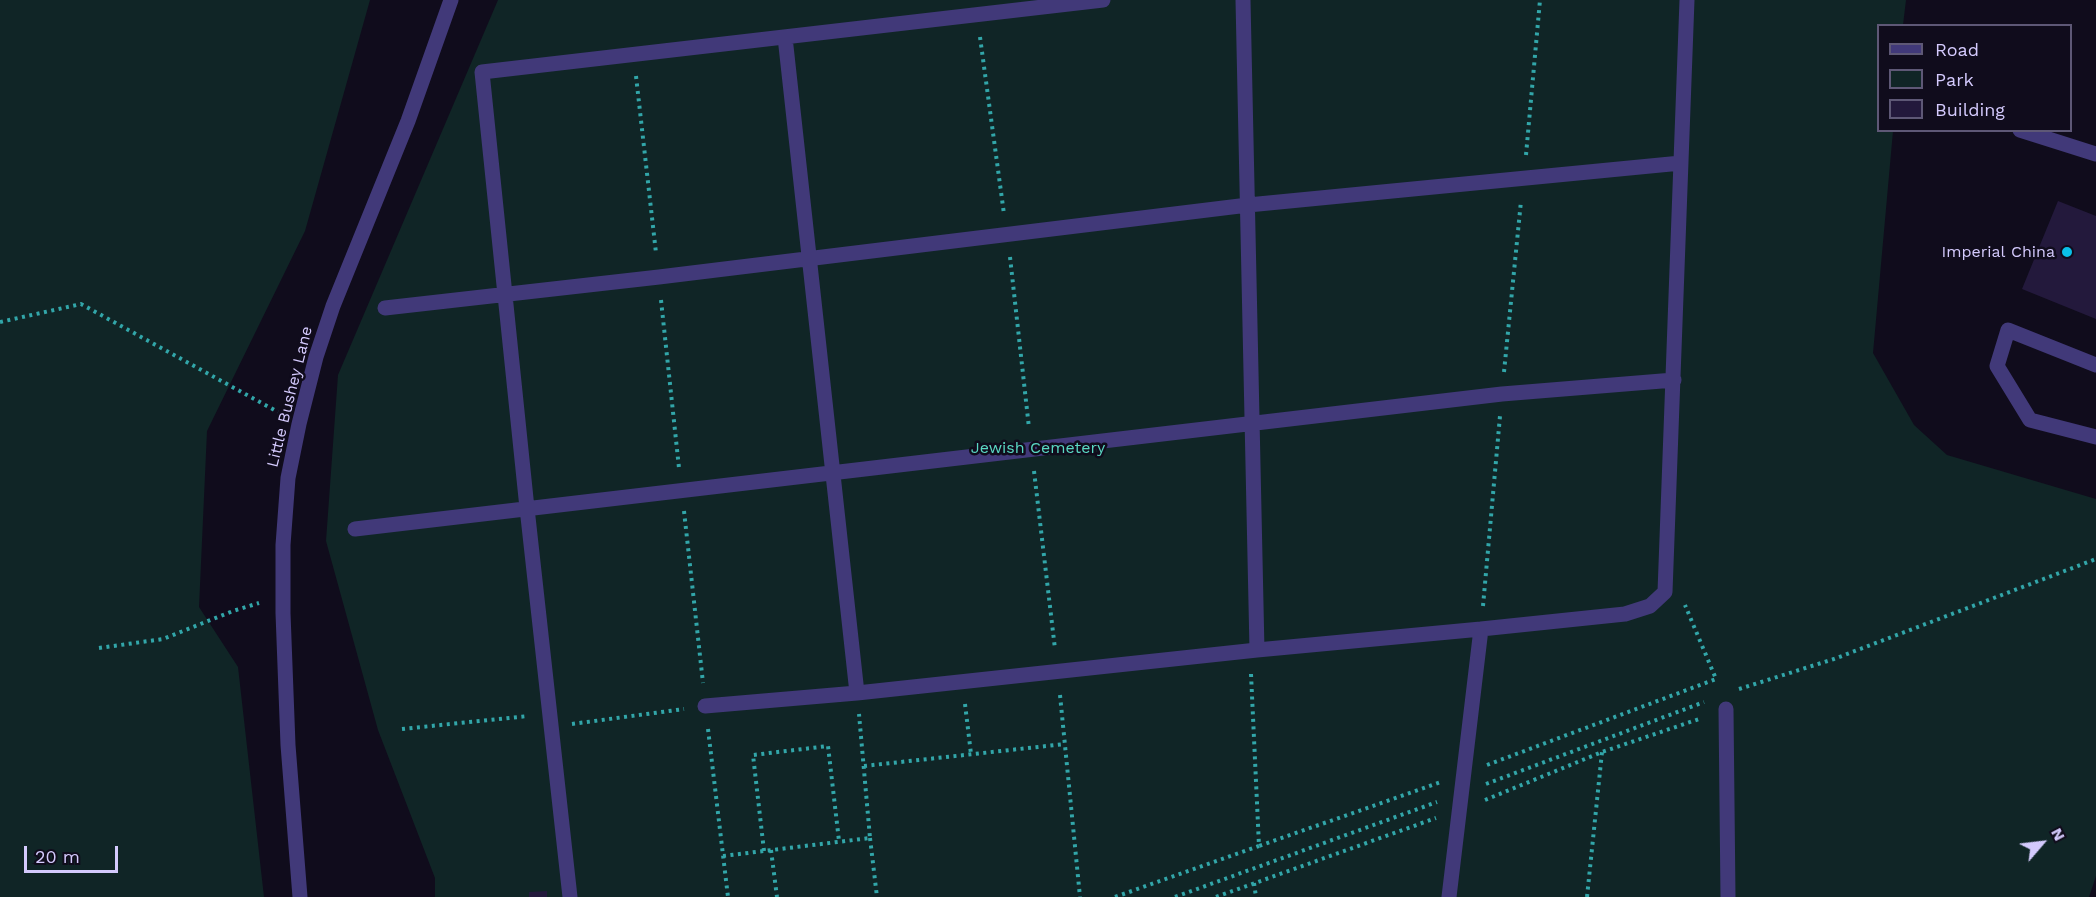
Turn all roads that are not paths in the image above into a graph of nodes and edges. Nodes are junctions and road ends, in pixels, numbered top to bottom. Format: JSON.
{"nodes":[{"id":1,"x":450,"y":0,"type":"edge"},
{"id":2,"x":1103,"y":0,"type":"edge"},
{"id":3,"x":1243,"y":0,"type":"edge"},
{"id":4,"x":1687,"y":0,"type":"edge"},
{"id":5,"x":785,"y":37,"type":"junction"},
{"id":6,"x":2026,"y":132,"type":"edge"},
{"id":7,"x":2096,"y":154,"type":"edge"},
{"id":8,"x":1681,"y":163,"type":"junction"},
{"id":9,"x":1248,"y":205,"type":"junction"},
{"id":10,"x":810,"y":259,"type":"junction"},
{"id":11,"x":505,"y":293,"type":"junction"},
{"id":12,"x":385,"y":308,"type":"dead end"},
{"id":13,"x":2096,"y":364,"type":"edge"},
{"id":14,"x":1674,"y":380,"type":"junction"},
{"id":15,"x":1252,"y":423,"type":"junction"},
{"id":16,"x":2096,"y":437,"type":"edge"},
{"id":17,"x":833,"y":473,"type":"junction"},
{"id":18,"x":527,"y":508,"type":"junction"},
{"id":19,"x":355,"y":529,"type":"dead end"},
{"id":20,"x":1481,"y":629,"type":"junction"},
{"id":21,"x":1257,"y":651,"type":"junction"},
{"id":22,"x":857,"y":693,"type":"junction"},
{"id":23,"x":705,"y":706,"type":"road end"},
{"id":24,"x":1726,"y":709,"type":"road end"},
{"id":25,"x":300,"y":897,"type":"edge"},
{"id":26,"x":570,"y":897,"type":"edge"},
{"id":27,"x":1449,"y":897,"type":"edge"},
{"id":28,"x":1728,"y":897,"type":"edge"}],
"edges":[{"from":1,"to":25,"type":"street","name":"Little Bushey Lane"},
{"from":2,"to":5,"type":"street"},
{"from":3,"to":9,"type":"street"},
{"from":4,"to":8,"type":"street"},
{"from":5,"to":10,"type":"street"},
{"from":5,"to":11,"type":"street"},
{"from":6,"to":7,"type":"street"},
{"from":8,"to":9,"type":"street"},
{"from":8,"to":14,"type":"street"},
{"from":9,"to":10,"type":"street"},
{"from":9,"to":15,"type":"street"},
{"from":10,"to":11,"type":"street"},
{"from":10,"to":17,"type":"street"},
{"from":11,"to":12,"type":"street"},
{"from":11,"to":18,"type":"street"},
{"from":13,"to":16,"type":"street"},
{"from":14,"to":15,"type":"street"},
{"from":14,"to":20,"type":"street"},
{"from":15,"to":17,"type":"street"},
{"from":15,"to":21,"type":"street"},
{"from":17,"to":18,"type":"street"},
{"from":17,"to":22,"type":"street"},
{"from":18,"to":19,"type":"street"},
{"from":18,"to":26,"type":"street"},
{"from":20,"to":21,"type":"street"},
{"from":20,"to":27,"type":"street"},
{"from":21,"to":22,"type":"street"},
{"from":22,"to":23,"type":"street"},
{"from":24,"to":28,"type":"street"}]}
